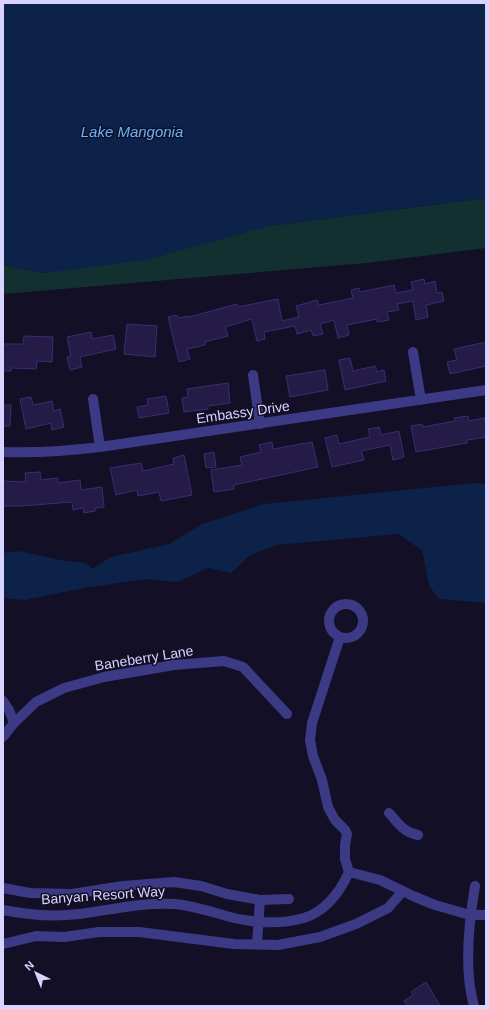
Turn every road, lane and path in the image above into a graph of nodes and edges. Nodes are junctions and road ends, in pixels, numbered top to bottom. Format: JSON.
{"nodes":[{"id":1,"x":413,"y":352,"type":"dead end"},
{"id":2,"x":253,"y":376,"type":"dead end"},
{"id":3,"x":486,"y":390,"type":"edge"},
{"id":4,"x":93,"y":399,"type":"dead end"},
{"id":5,"x":421,"y":400,"type":"junction"},
{"id":6,"x":260,"y":424,"type":"junction"},
{"id":7,"x":100,"y":447,"type":"junction"},
{"id":8,"x":3,"y":452,"type":"edge"},
{"id":9,"x":340,"y":637,"type":"dead end"},
{"id":10,"x":3,"y":701,"type":"edge"},
{"id":11,"x":287,"y":714,"type":"dead end"},
{"id":12,"x":14,"y":723,"type":"junction"},
{"id":13,"x":3,"y":737,"type":"edge"},
{"id":14,"x":389,"y":813,"type":"dead end"},
{"id":15,"x":418,"y":835,"type":"dead end"},
{"id":16,"x":349,"y":872,"type":"junction"},
{"id":17,"x":475,"y":886,"type":"dead end"},
{"id":18,"x":3,"y":888,"type":"edge"},
{"id":19,"x":403,"y":891,"type":"junction"},
{"id":20,"x":289,"y":899,"type":"dead end"},
{"id":21,"x":260,"y":900,"type":"junction"},
{"id":22,"x":3,"y":910,"type":"edge"},
{"id":23,"x":470,"y":914,"type":"junction"},
{"id":24,"x":486,"y":915,"type":"edge"},
{"id":25,"x":258,"y":921,"type":"junction"},
{"id":26,"x":3,"y":944,"type":"edge"},
{"id":27,"x":257,"y":944,"type":"junction"},
{"id":28,"x":474,"y":1006,"type":"edge"}],
"edges":[{"from":1,"to":5,"type":"street"},
{"from":2,"to":6,"type":"street"},
{"from":3,"to":5,"type":"street","name":"Embassy Drive"},
{"from":4,"to":7,"type":"street"},
{"from":5,"to":6,"type":"street","name":"Embassy Drive"},
{"from":6,"to":7,"type":"street","name":"Embassy Drive"},
{"from":7,"to":8,"type":"street","name":"Embassy Drive"},
{"from":9,"to":16,"type":"street"},
{"from":10,"to":12,"type":"street"},
{"from":11,"to":12,"type":"street","name":"Baneberry Lane"},
{"from":12,"to":13,"type":"street","name":"Baneberry Lane"},
{"from":14,"to":15,"type":"street"},
{"from":16,"to":19,"type":"street"},
{"from":16,"to":25,"type":"street","name":"Banyan Resort Way"},
{"from":17,"to":23,"type":"street"},
{"from":18,"to":21,"type":"street"},
{"from":19,"to":23,"type":"street"},
{"from":19,"to":27,"type":"street"},
{"from":20,"to":21,"type":"street"},
{"from":21,"to":25,"type":"street"},
{"from":22,"to":25,"type":"street","name":"Banyan Resort Way"},
{"from":23,"to":24,"type":"street"},
{"from":23,"to":28,"type":"street"},
{"from":25,"to":27,"type":"street"},
{"from":26,"to":27,"type":"street"}]}
